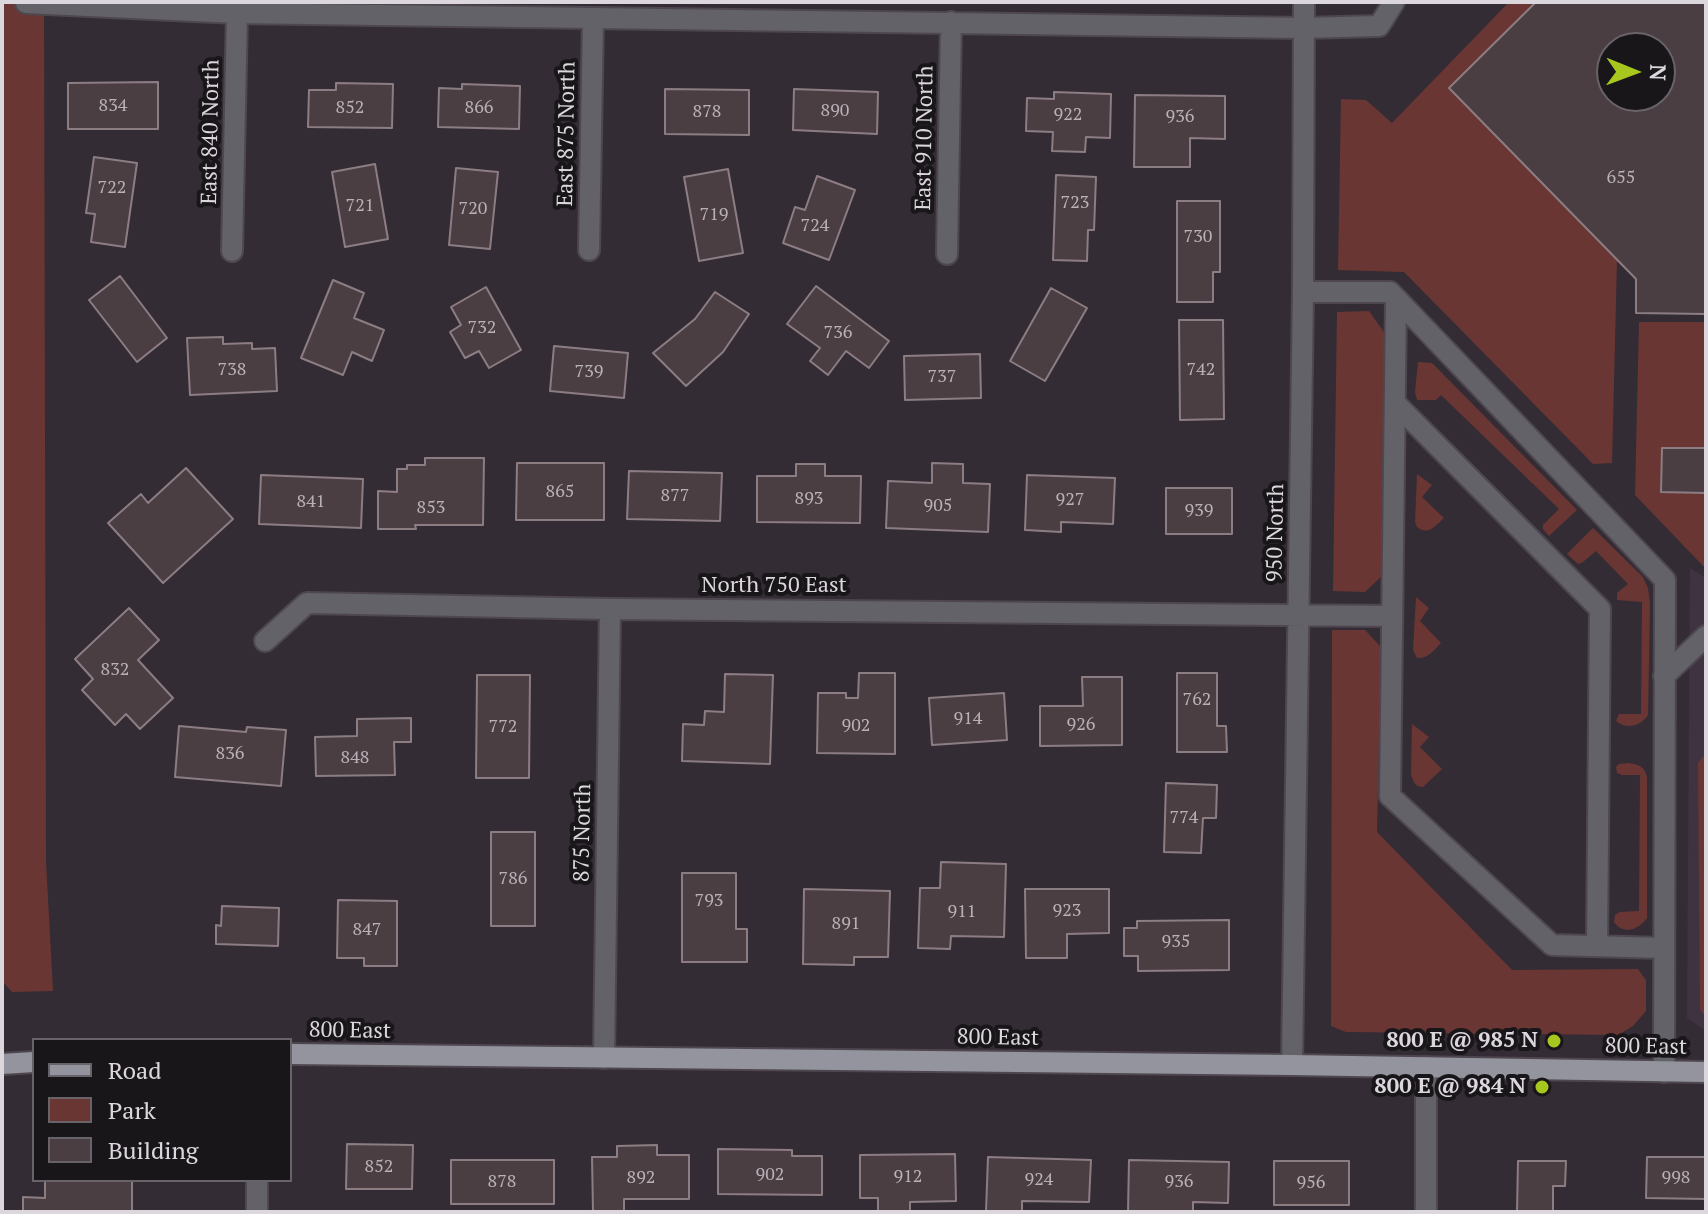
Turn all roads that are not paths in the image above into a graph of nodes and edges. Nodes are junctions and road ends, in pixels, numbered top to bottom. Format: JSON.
{"nodes":[{"id":1,"x":1304,"y":2,"type":"edge"},
{"id":2,"x":1394,"y":2,"type":"edge"},
{"id":3,"x":26,"y":3,"type":"edge"},
{"id":4,"x":237,"y":13,"type":"junction"},
{"id":5,"x":593,"y":19,"type":"junction"},
{"id":6,"x":951,"y":22,"type":"junction"},
{"id":7,"x":1303,"y":28,"type":"junction"},
{"id":8,"x":589,"y":250,"type":"dead end"},
{"id":9,"x":232,"y":251,"type":"dead end"},
{"id":10,"x":947,"y":254,"type":"dead end"},
{"id":11,"x":1303,"y":292,"type":"junction"},
{"id":12,"x":1396,"y":299,"type":"junction"},
{"id":13,"x":1395,"y":403,"type":"junction"},
{"id":14,"x":610,"y":609,"type":"junction"},
{"id":15,"x":1299,"y":614,"type":"junction"},
{"id":16,"x":1392,"y":616,"type":"junction"},
{"id":17,"x":1706,"y":636,"type":"edge"},
{"id":18,"x":265,"y":641,"type":"dead end"},
{"id":19,"x":1664,"y":676,"type":"junction"},
{"id":20,"x":1597,"y":946,"type":"junction"},
{"id":21,"x":1664,"y":948,"type":"junction"},
{"id":22,"x":292,"y":1054,"type":"edge"},
{"id":23,"x":604,"y":1058,"type":"junction"},
{"id":24,"x":32,"y":1062,"type":"edge"},
{"id":25,"x":2,"y":1064,"type":"edge"},
{"id":26,"x":1292,"y":1065,"type":"junction"},
{"id":27,"x":1426,"y":1067,"type":"junction"},
{"id":28,"x":1664,"y":1072,"type":"junction"},
{"id":29,"x":1706,"y":1072,"type":"edge"},
{"id":30,"x":257,"y":1182,"type":"edge"},
{"id":31,"x":257,"y":1212,"type":"edge"},
{"id":32,"x":1426,"y":1212,"type":"edge"}],
"edges":[{"from":1,"to":7,"type":"street","name":"950 North"},
{"from":2,"to":7,"type":"street"},
{"from":3,"to":4,"type":"street"},
{"from":4,"to":5,"type":"street"},
{"from":4,"to":9,"type":"street","name":"East 840 North"},
{"from":5,"to":6,"type":"street"},
{"from":5,"to":8,"type":"street","name":"East 875 North"},
{"from":6,"to":7,"type":"street"},
{"from":6,"to":10,"type":"street","name":"East 910 North"},
{"from":7,"to":11,"type":"street","name":"950 North"},
{"from":11,"to":12,"type":"street"},
{"from":11,"to":15,"type":"street","name":"950 North"},
{"from":12,"to":13,"type":"street"},
{"from":12,"to":19,"type":"street"},
{"from":13,"to":16,"type":"street"},
{"from":13,"to":20,"type":"street"},
{"from":14,"to":15,"type":"street","name":"North 750 East"},
{"from":14,"to":18,"type":"street","name":"North 750 East"},
{"from":14,"to":23,"type":"street","name":"875 North"},
{"from":15,"to":16,"type":"street","name":"North 750 East"},
{"from":15,"to":26,"type":"street","name":"950 North"},
{"from":16,"to":20,"type":"street"},
{"from":17,"to":19,"type":"street"},
{"from":19,"to":21,"type":"street"},
{"from":20,"to":21,"type":"street"},
{"from":21,"to":28,"type":"street"},
{"from":22,"to":23,"type":"main road","name":"800 East"},
{"from":23,"to":26,"type":"main road","name":"800 East"},
{"from":24,"to":25,"type":"main road"},
{"from":26,"to":27,"type":"main road","name":"800 East"},
{"from":27,"to":28,"type":"main road","name":"800 East"},
{"from":27,"to":32,"type":"street"},
{"from":28,"to":29,"type":"main road","name":"800 East"},
{"from":30,"to":31,"type":"street"}]}
